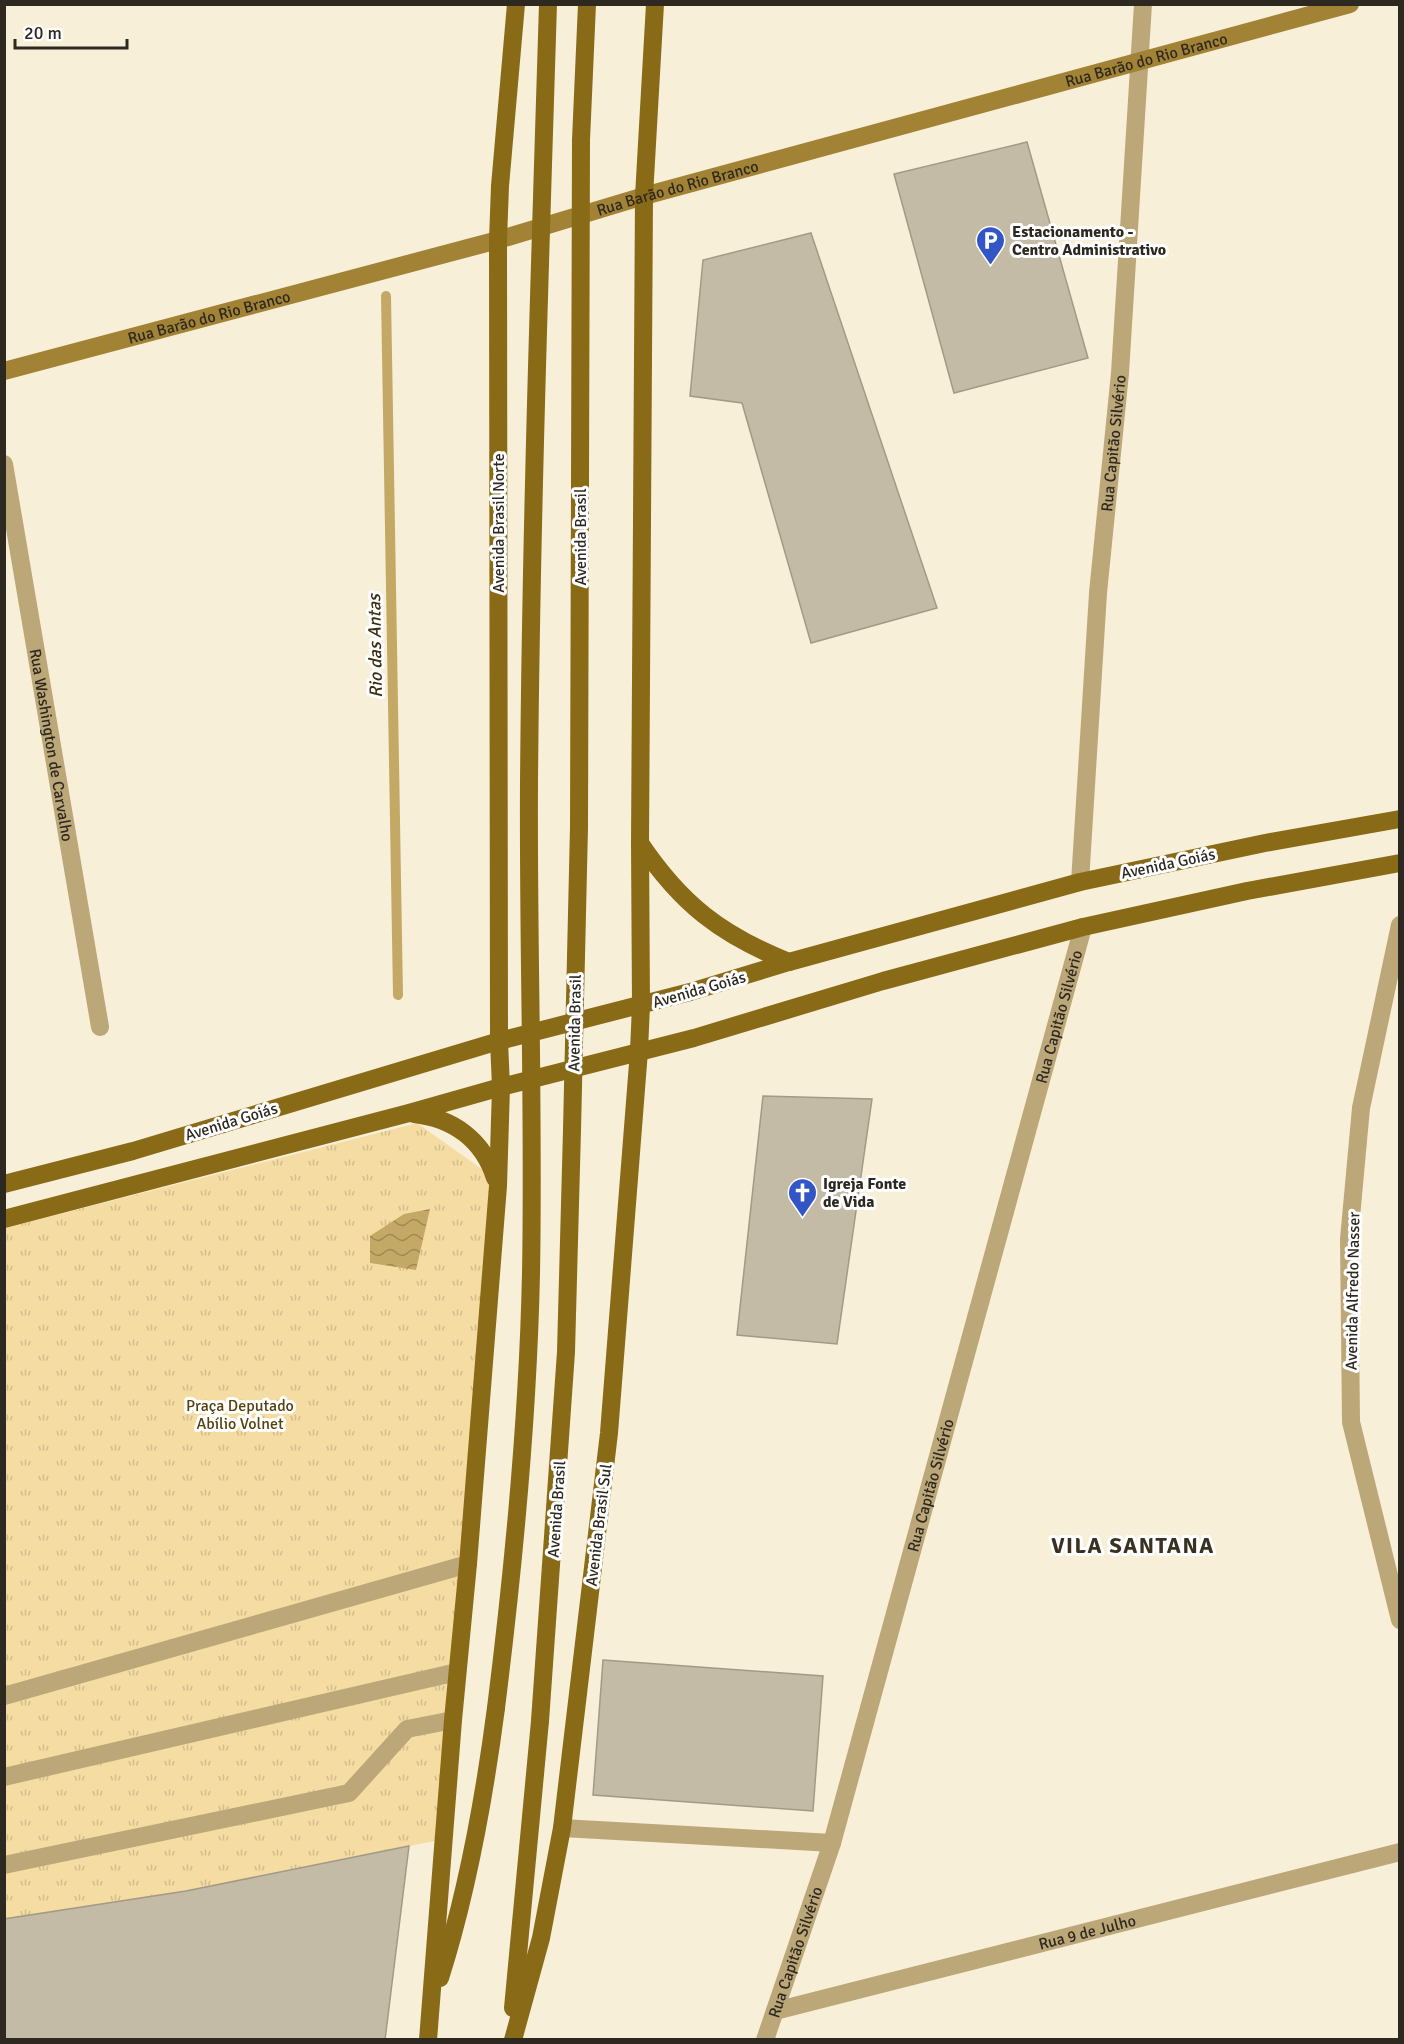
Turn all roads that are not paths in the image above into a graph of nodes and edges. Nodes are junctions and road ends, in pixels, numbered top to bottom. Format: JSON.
{"nodes":[{"id":1,"x":516,"y":4,"type":"edge"},
{"id":2,"x":548,"y":4,"type":"edge"},
{"id":3,"x":587,"y":4,"type":"edge"},
{"id":4,"x":655,"y":4,"type":"edge"},
{"id":5,"x":1143,"y":4,"type":"edge"},
{"id":6,"x":1350,"y":4,"type":"edge"},
{"id":7,"x":1138,"y":61,"type":"junction"},
{"id":8,"x":644,"y":196,"type":"junction"},
{"id":9,"x":498,"y":240,"type":"junction"},
{"id":10,"x":4,"y":370,"type":"edge"},
{"id":11,"x":4,"y":464,"type":"edge"},
{"id":12,"x":1400,"y":819,"type":"edge"},
{"id":13,"x":639,"y":843,"type":"junction"},
{"id":14,"x":1400,"y":863,"type":"edge"},
{"id":15,"x":1080,"y":882,"type":"junction"},
{"id":16,"x":1400,"y":925,"type":"edge"},
{"id":17,"x":1083,"y":927,"type":"junction"},
{"id":18,"x":789,"y":962,"type":"junction"},
{"id":19,"x":641,"y":1005,"type":"junction"},
{"id":20,"x":100,"y":1027,"type":"dead end"},
{"id":21,"x":499,"y":1041,"type":"junction"},
{"id":22,"x":639,"y":1051,"type":"junction"},
{"id":23,"x":501,"y":1087,"type":"junction"},
{"id":24,"x":410,"y":1113,"type":"junction"},
{"id":25,"x":4,"y":1184,"type":"edge"},
{"id":26,"x":498,"y":1186,"type":"junction"},
{"id":27,"x":4,"y":1219,"type":"edge"},
{"id":28,"x":468,"y":1564,"type":"junction"},
{"id":29,"x":1400,"y":1620,"type":"edge"},
{"id":30,"x":457,"y":1672,"type":"junction"},
{"id":31,"x":4,"y":1696,"type":"edge"},
{"id":32,"x":453,"y":1720,"type":"junction"},
{"id":33,"x":4,"y":1777,"type":"edge"},
{"id":34,"x":562,"y":1828,"type":"junction"},
{"id":35,"x":832,"y":1844,"type":"junction"},
{"id":36,"x":1400,"y":1852,"type":"edge"},
{"id":37,"x":4,"y":1865,"type":"edge"},
{"id":38,"x":775,"y":2011,"type":"junction"},
{"id":39,"x":430,"y":2012,"type":"junction"},
{"id":40,"x":428,"y":2040,"type":"edge"},
{"id":41,"x":512,"y":2040,"type":"edge"},
{"id":42,"x":765,"y":2040,"type":"edge"}],
"edges":[{"from":1,"to":9,"type":"main road","name":"Avenida Brasil Norte"},
{"from":2,"to":39,"type":"main road","bridge":true},
{"from":3,"to":41,"type":"main road","name":"Avenida Brasil","bridge":true},
{"from":4,"to":8,"type":"main road"},
{"from":5,"to":7,"type":"street","name":"Rua Capitão Silvério"},
{"from":6,"to":7,"type":"main road","name":"Rua Barão do Rio Branco"},
{"from":7,"to":8,"type":"main road","name":"Rua Barão do Rio Branco"},
{"from":7,"to":15,"type":"street","name":"Rua Capitão Silvério"},
{"from":8,"to":9,"type":"main road","name":"Rua Barão do Rio Branco"},
{"from":8,"to":13,"type":"main road"},
{"from":9,"to":10,"type":"main road","name":"Rua Barão do Rio Branco"},
{"from":9,"to":21,"type":"main road","name":"Avenida Brasil Norte"},
{"from":11,"to":20,"type":"street","name":"Rua Washington de Carvalho"},
{"from":12,"to":15,"type":"main road","name":"Avenida Goiás"},
{"from":13,"to":18,"type":"main road"},
{"from":13,"to":19,"type":"main road"},
{"from":14,"to":17,"type":"main road"},
{"from":15,"to":18,"type":"main road","name":"Avenida Goiás"},
{"from":16,"to":29,"type":"street","name":"Avenida Alfredo Nasser"},
{"from":17,"to":22,"type":"main road"},
{"from":17,"to":35,"type":"street","name":"Rua Capitão Silvério"},
{"from":18,"to":19,"type":"main road","name":"Avenida Goiás"},
{"from":19,"to":21,"type":"main road","name":"Avenida Goiás"},
{"from":19,"to":22,"type":"main road","name":"Avenida Brasil Sul"},
{"from":21,"to":23,"type":"main road"},
{"from":21,"to":25,"type":"main road","name":"Avenida Goiás"},
{"from":22,"to":23,"type":"main road"},
{"from":22,"to":34,"type":"main road","name":"Avenida Brasil Sul"},
{"from":23,"to":24,"type":"main road"},
{"from":23,"to":26,"type":"main road"},
{"from":24,"to":26,"type":"main road"},
{"from":24,"to":27,"type":"main road"},
{"from":26,"to":28,"type":"main road"},
{"from":28,"to":30,"type":"main road"},
{"from":28,"to":31,"type":"street"},
{"from":30,"to":32,"type":"main road"},
{"from":30,"to":33,"type":"street"},
{"from":32,"to":37,"type":"street"},
{"from":32,"to":39,"type":"main road"},
{"from":34,"to":35,"type":"street"},
{"from":34,"to":41,"type":"main road","name":"Avenida Brasil Sul"},
{"from":35,"to":38,"type":"street","name":"Rua Capitão Silvério"},
{"from":36,"to":38,"type":"street","name":"Rua 9 de Julho"},
{"from":38,"to":42,"type":"street","name":"Rua Capitão Silvério"},
{"from":39,"to":40,"type":"main road"}]}
